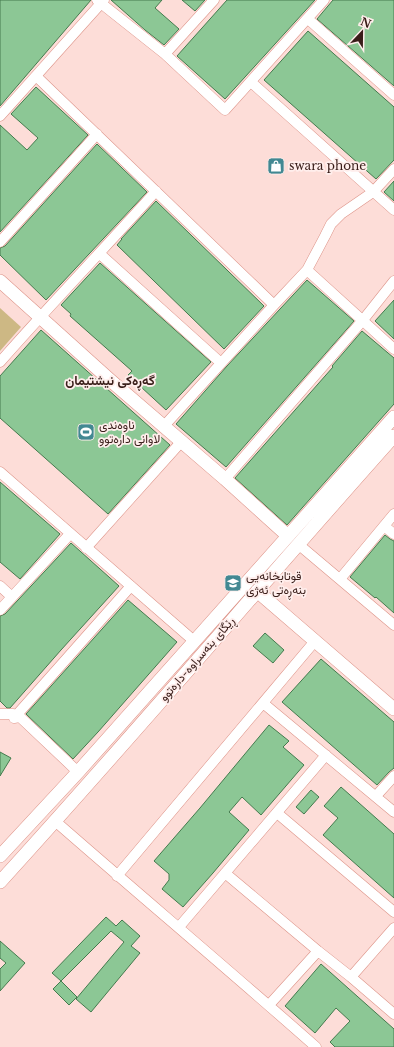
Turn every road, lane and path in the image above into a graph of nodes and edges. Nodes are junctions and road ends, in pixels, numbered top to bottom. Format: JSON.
{"nodes":[{"id":1,"x":214,"y":0,"type":"edge"},
{"id":2,"x":324,"y":0,"type":"edge"},
{"id":3,"x":100,"y":1,"type":"edge"},
{"id":4,"x":308,"y":18,"type":"junction"},
{"id":5,"x":165,"y":54,"type":"junction"},
{"id":6,"x":36,"y":76,"type":"junction"},
{"id":7,"x":251,"y":82,"type":"junction"},
{"id":8,"x":394,"y":95,"type":"edge"},
{"id":9,"x":0,"y":116,"type":"edge"},
{"id":10,"x":97,"y":134,"type":"junction"},
{"id":11,"x":394,"y":169,"type":"edge"},
{"id":12,"x":156,"y":192,"type":"junction"},
{"id":13,"x":373,"y":192,"type":"junction"},
{"id":14,"x":394,"y":210,"type":"edge"},
{"id":15,"x":0,"y":242,"type":"edge"},
{"id":16,"x":100,"y":254,"type":"junction"},
{"id":17,"x":307,"y":270,"type":"junction"},
{"id":18,"x":0,"y":281,"type":"edge"},
{"id":19,"x":393,"y":285,"type":"edge"},
{"id":20,"x":274,"y":304,"type":"junction"},
{"id":21,"x":40,"y":316,"type":"junction"},
{"id":22,"x":363,"y":320,"type":"junction"},
{"id":23,"x":394,"y":349,"type":"edge"},
{"id":24,"x":0,"y":362,"type":"edge"},
{"id":25,"x":221,"y":363,"type":"junction"},
{"id":26,"x":394,"y":417,"type":"edge"},
{"id":27,"x":164,"y":426,"type":"junction"},
{"id":28,"x":394,"y":436,"type":"edge"},
{"id":29,"x":182,"y":441,"type":"junction"},
{"id":30,"x":0,"y":472,"type":"edge"},
{"id":31,"x":225,"y":479,"type":"junction"},
{"id":32,"x":394,"y":514,"type":"edge"},
{"id":33,"x":384,"y":526,"type":"junction"},
{"id":34,"x":70,"y":534,"type":"junction"},
{"id":35,"x":394,"y":534,"type":"edge"},
{"id":36,"x":293,"y":540,"type":"junction"},
{"id":37,"x":86,"y":548,"type":"junction"},
{"id":38,"x":340,"y":579,"type":"junction"},
{"id":39,"x":0,"y":586,"type":"edge"},
{"id":40,"x":131,"y":586,"type":"junction"},
{"id":41,"x":257,"y":591,"type":"junction"},
{"id":42,"x":12,"y":597,"type":"junction"},
{"id":43,"x":0,"y":610,"type":"edge"},
{"id":44,"x":394,"y":625,"type":"edge"},
{"id":45,"x":315,"y":641,"type":"junction"},
{"id":46,"x":190,"y":645,"type":"junction"},
{"id":47,"x":198,"y":658,"type":"junction"},
{"id":48,"x":263,"y":703,"type":"junction"},
{"id":49,"x":394,"y":708,"type":"edge"},
{"id":50,"x":0,"y":714,"type":"edge"},
{"id":51,"x":14,"y":718,"type":"junction"},
{"id":52,"x":326,"y":755,"type":"junction"},
{"id":53,"x":78,"y":772,"type":"junction"},
{"id":54,"x":394,"y":776,"type":"edge"},
{"id":55,"x":376,"y":796,"type":"junction"},
{"id":56,"x":394,"y":812,"type":"edge"},
{"id":57,"x":277,"y":813,"type":"junction"},
{"id":58,"x":56,"y":821,"type":"junction"},
{"id":59,"x":1,"y":854,"type":"edge"},
{"id":60,"x":225,"y":873,"type":"junction"},
{"id":61,"x":117,"y":876,"type":"junction"},
{"id":62,"x":0,"y":882,"type":"edge"},
{"id":63,"x":394,"y":912,"type":"edge"},
{"id":64,"x":179,"y":928,"type":"junction"},
{"id":65,"x":394,"y":928,"type":"edge"},
{"id":66,"x":318,"y":951,"type":"junction"},
{"id":67,"x":351,"y":976,"type":"junction"},
{"id":68,"x":269,"y":1005,"type":"junction"},
{"id":69,"x":394,"y":1014,"type":"edge"},
{"id":70,"x":316,"y":1047,"type":"edge"}],
"edges":[{"from":1,"to":5,"type":"street"},
{"from":2,"to":4,"type":"street"},
{"from":3,"to":5,"type":"street"},
{"from":3,"to":6,"type":"street"},
{"from":4,"to":7,"type":"street"},
{"from":4,"to":8,"type":"street"},
{"from":5,"to":7,"type":"street"},
{"from":6,"to":9,"type":"street"},
{"from":6,"to":10,"type":"street"},
{"from":7,"to":13,"type":"street"},
{"from":10,"to":12,"type":"street"},
{"from":10,"to":15,"type":"street"},
{"from":11,"to":13,"type":"street"},
{"from":12,"to":16,"type":"street"},
{"from":12,"to":20,"type":"street"},
{"from":13,"to":14,"type":"street"},
{"from":13,"to":17,"type":"street"},
{"from":16,"to":21,"type":"street"},
{"from":16,"to":25,"type":"street"},
{"from":17,"to":20,"type":"street"},
{"from":17,"to":22,"type":"street"},
{"from":18,"to":21,"type":"street"},
{"from":19,"to":22,"type":"street"},
{"from":20,"to":25,"type":"street"},
{"from":21,"to":24,"type":"street"},
{"from":21,"to":27,"type":"street"},
{"from":22,"to":23,"type":"street"},
{"from":22,"to":31,"type":"street"},
{"from":25,"to":27,"type":"street"},
{"from":26,"to":36,"type":"street","name":"ڕێگای بنەسراوە-دارەتوو"},
{"from":27,"to":29,"type":"street"},
{"from":28,"to":36,"type":"street","name":"ڕێگای بنەسراوە-دارەتوو"},
{"from":29,"to":31,"type":"street"},
{"from":29,"to":37,"type":"street"},
{"from":30,"to":34,"type":"street"},
{"from":31,"to":36,"type":"street"},
{"from":32,"to":33,"type":"street"},
{"from":33,"to":35,"type":"street"},
{"from":33,"to":38,"type":"street"},
{"from":34,"to":37,"type":"street"},
{"from":34,"to":42,"type":"street"},
{"from":36,"to":38,"type":"street"},
{"from":36,"to":41,"type":"street","name":"ڕێگای بنەسراوە-دارەتوو"},
{"from":36,"to":46,"type":"street","name":"ڕێگای بنەسراوە-دارەتوو"},
{"from":37,"to":40,"type":"street"},
{"from":38,"to":44,"type":"street"},
{"from":39,"to":42,"type":"street"},
{"from":40,"to":46,"type":"street"},
{"from":40,"to":51,"type":"street"},
{"from":41,"to":45,"type":"street"},
{"from":41,"to":47,"type":"street","name":"ڕێگای بنەسراوە-دارەتوو"},
{"from":42,"to":43,"type":"street"},
{"from":45,"to":48,"type":"street"},
{"from":45,"to":49,"type":"street"},
{"from":46,"to":47,"type":"street"},
{"from":46,"to":53,"type":"street","name":"ڕێگای بنەسراوە-دارەتوو"},
{"from":47,"to":58,"type":"street","name":"ڕێگای بنەسراوە-دارەتوو"},
{"from":48,"to":52,"type":"street"},
{"from":48,"to":61,"type":"street"},
{"from":50,"to":51,"type":"street"},
{"from":51,"to":53,"type":"street"},
{"from":52,"to":55,"type":"street"},
{"from":52,"to":57,"type":"street"},
{"from":53,"to":59,"type":"street","name":"ڕێگای بنەسراوە-دارەتوو"},
{"from":54,"to":55,"type":"street"},
{"from":55,"to":56,"type":"street"},
{"from":57,"to":60,"type":"street"},
{"from":57,"to":63,"type":"street"},
{"from":58,"to":61,"type":"street"},
{"from":58,"to":62,"type":"street","name":"ڕێگای بنەسراوە-دارەتوو"},
{"from":60,"to":64,"type":"street"},
{"from":60,"to":66,"type":"street"},
{"from":61,"to":64,"type":"street"},
{"from":64,"to":68,"type":"street"},
{"from":65,"to":67,"type":"street"},
{"from":66,"to":67,"type":"street"},
{"from":66,"to":68,"type":"street"},
{"from":67,"to":69,"type":"street"},
{"from":68,"to":70,"type":"street"}]}
